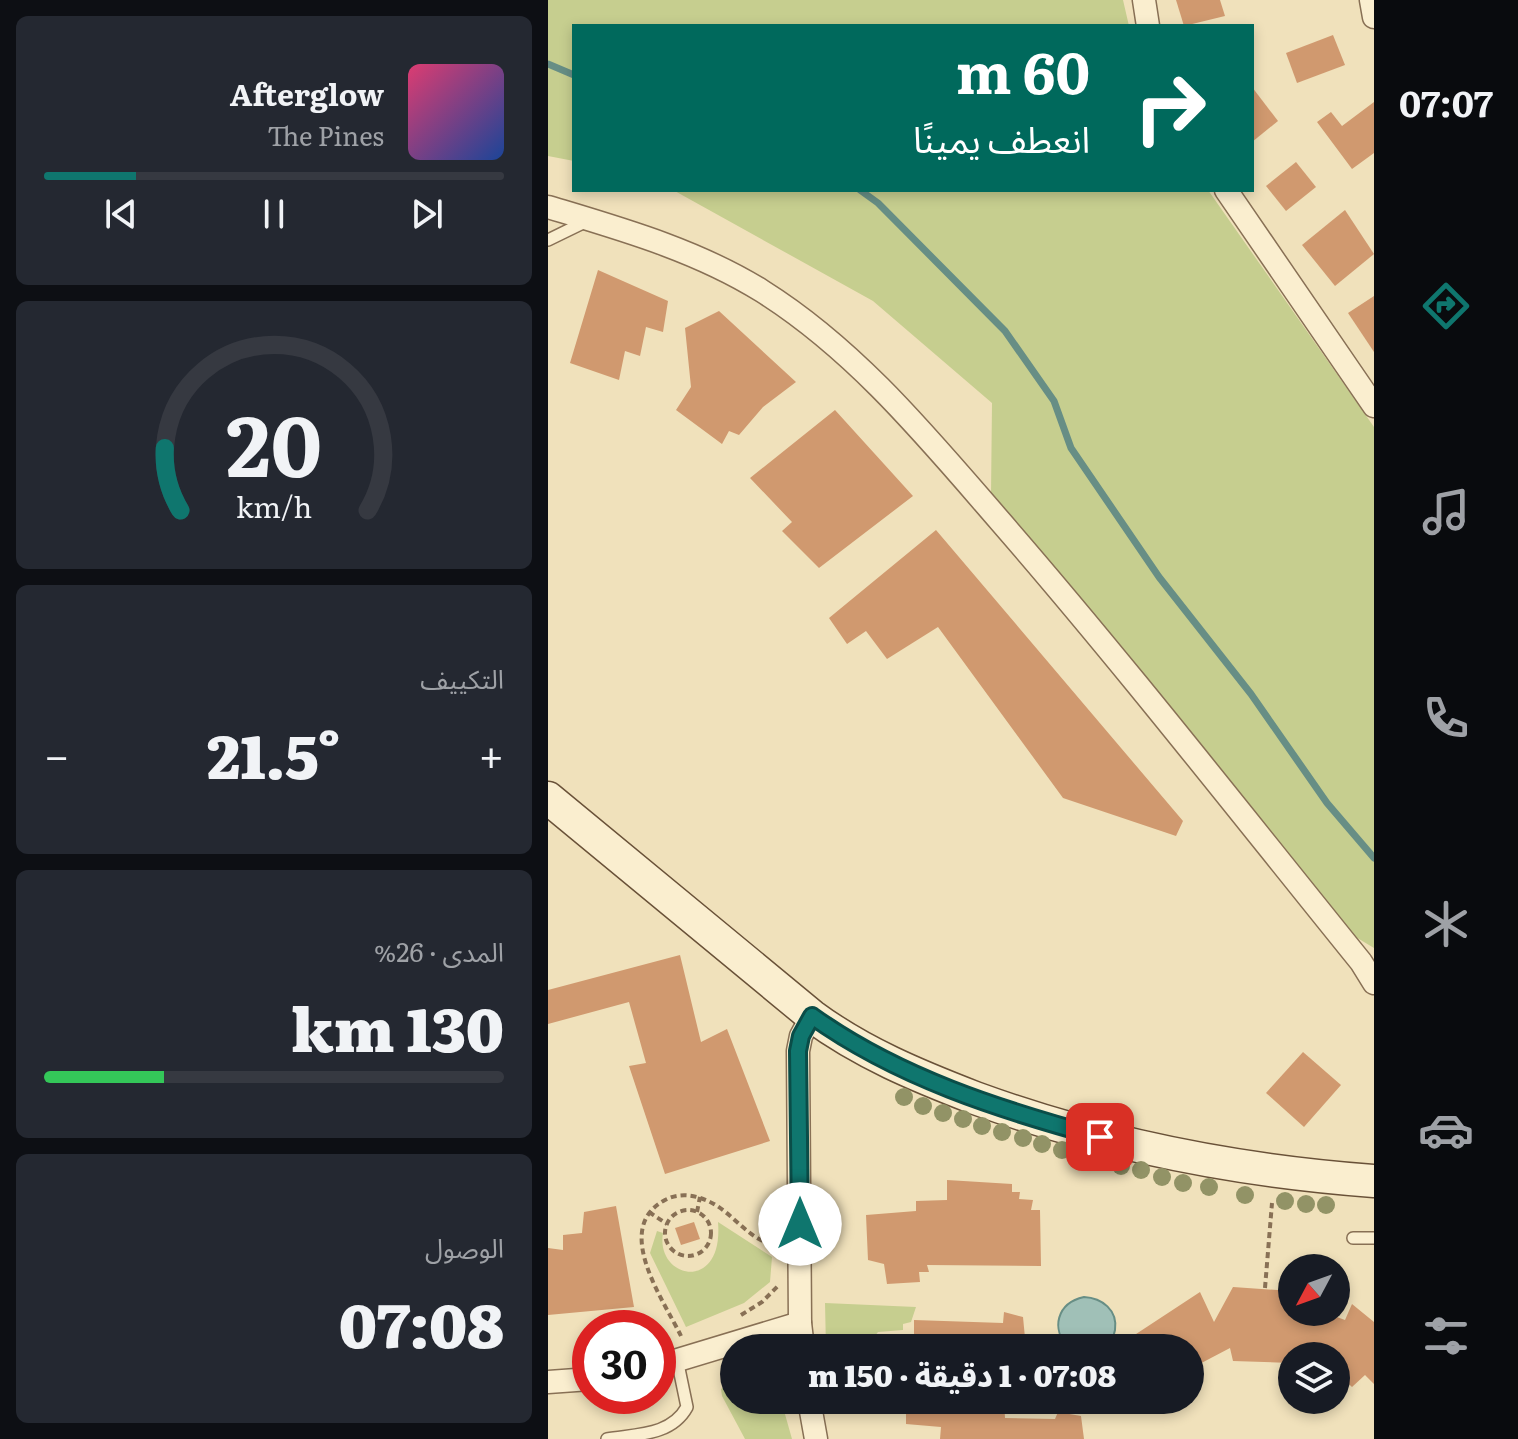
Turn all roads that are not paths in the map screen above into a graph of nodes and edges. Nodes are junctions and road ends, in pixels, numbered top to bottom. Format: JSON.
{"nodes":[{"id":1,"x":1144,"y":0,"type":"edge"},
{"id":2,"x":1371,"y":0,"type":"edge"},
{"id":3,"x":1374,"y":17,"type":"edge"},
{"id":4,"x":1148,"y":24,"type":"edge"},
{"id":5,"x":1227,"y":192,"type":"edge"},
{"id":6,"x":548,"y":207,"type":"edge"},
{"id":7,"x":590,"y":220,"type":"junction"},
{"id":8,"x":548,"y":240,"type":"edge"},
{"id":9,"x":1374,"y":406,"type":"edge"},
{"id":10,"x":548,"y":798,"type":"edge"},
{"id":11,"x":1374,"y":983,"type":"edge"},
{"id":12,"x":812,"y":1016,"type":"junction"},
{"id":13,"x":1374,"y":1181,"type":"edge"},
{"id":14,"x":1353,"y":1238,"type":"dead end"},
{"id":15,"x":1374,"y":1238,"type":"edge"},
{"id":16,"x":800,"y":1323,"type":"junction"},
{"id":17,"x":801,"y":1334,"type":"edge"},
{"id":18,"x":676,"y":1360,"type":"edge"},
{"id":19,"x":572,"y":1380,"type":"edge"},
{"id":20,"x":676,"y":1381,"type":"edge"},
{"id":21,"x":548,"y":1382,"type":"edge"},
{"id":22,"x":812,"y":1414,"type":"edge"},
{"id":23,"x":607,"y":1439,"type":"edge"},
{"id":24,"x":816,"y":1439,"type":"edge"}],
"edges":[{"from":1,"to":4,"type":"street"},
{"from":2,"to":3,"type":"street"},
{"from":5,"to":9,"type":"street"},
{"from":6,"to":7,"type":"street"},
{"from":7,"to":8,"type":"lane"},
{"from":7,"to":11,"type":"street"},
{"from":10,"to":12,"type":"main road"},
{"from":12,"to":13,"type":"main road"},
{"from":12,"to":16,"type":"street"},
{"from":14,"to":15,"type":"lane"},
{"from":16,"to":17,"type":"street"},
{"from":16,"to":18,"type":"street"},
{"from":19,"to":21,"type":"street"},
{"from":20,"to":23,"type":"lane"},
{"from":22,"to":24,"type":"street"}]}
